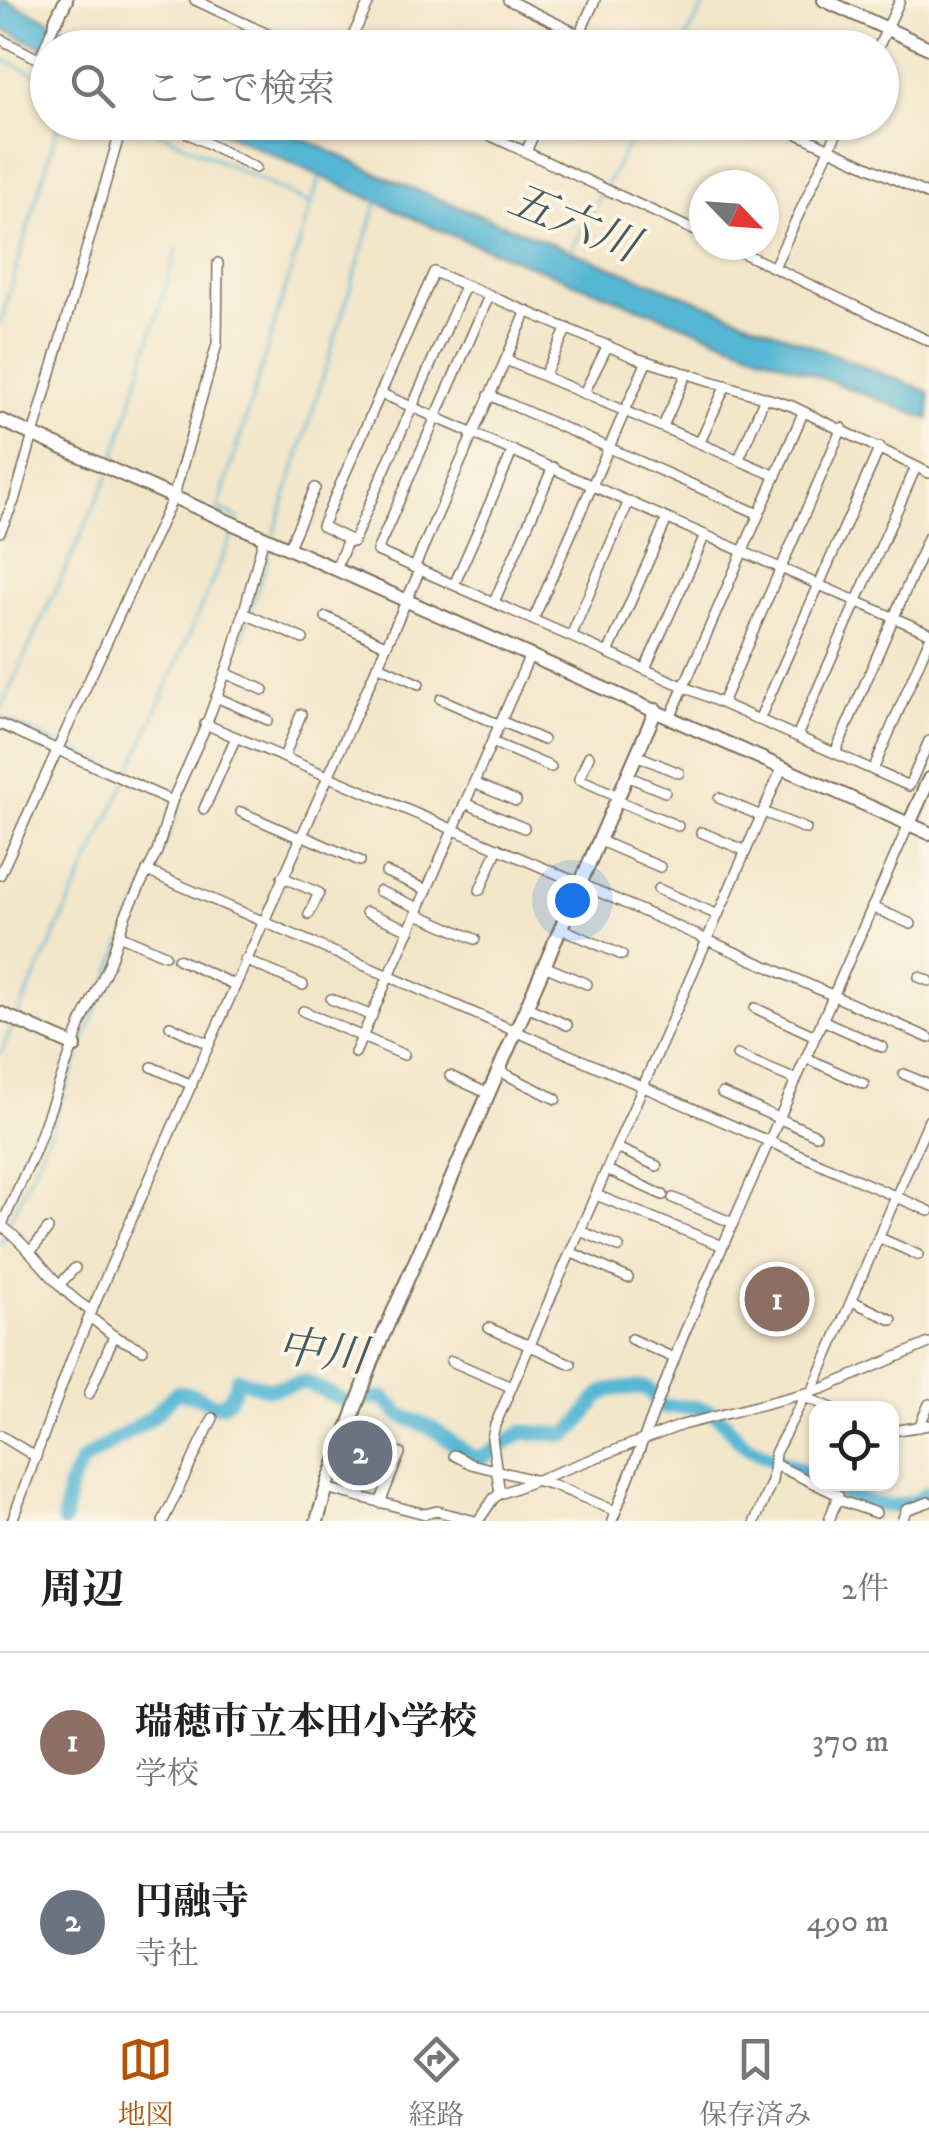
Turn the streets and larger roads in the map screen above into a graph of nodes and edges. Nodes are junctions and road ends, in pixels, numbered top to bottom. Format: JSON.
{"nodes":[{"id":1,"x":66,"y":0,"type":"edge"},
{"id":2,"x":196,"y":0,"type":"edge"},
{"id":3,"x":370,"y":0,"type":"edge"},
{"id":4,"x":508,"y":0,"type":"edge"},
{"id":5,"x":596,"y":0,"type":"edge"},
{"id":6,"x":824,"y":0,"type":"edge"},
{"id":7,"x":900,"y":0,"type":"edge"},
{"id":8,"x":56,"y":20,"type":"joint"},
{"id":9,"x":886,"y":29,"type":"joint"},
{"id":10,"x":53,"y":30,"type":"edge"},
{"id":11,"x":260,"y":30,"type":"edge"},
{"id":12,"x":356,"y":30,"type":"edge"},
{"id":13,"x":571,"y":30,"type":"edge"},
{"id":14,"x":581,"y":30,"type":"edge"},
{"id":15,"x":899,"y":35,"type":"edge"},
{"id":16,"x":0,"y":39,"type":"edge"},
{"id":17,"x":929,"y":48,"type":"edge"},
{"id":18,"x":30,"y":53,"type":"edge"},
{"id":19,"x":118,"y":140,"type":"edge"},
{"id":20,"x":201,"y":140,"type":"edge"},
{"id":21,"x":500,"y":140,"type":"edge"},
{"id":22,"x":531,"y":140,"type":"edge"},
{"id":23,"x":811,"y":140,"type":"edge"},
{"id":24,"x":833,"y":140,"type":"edge"},
{"id":25,"x":829,"y":148,"type":"junction"},
{"id":26,"x":526,"y":152,"type":"junction"},
{"id":27,"x":256,"y":168,"type":"dead end"},
{"id":28,"x":929,"y":195,"type":"edge"},
{"id":29,"x":689,"y":228,"type":"edge"},
{"id":30,"x":759,"y":260,"type":"edge"},
{"id":31,"x":218,"y":263,"type":"dead end"},
{"id":32,"x":774,"y":267,"type":"junction"},
{"id":33,"x":465,"y":286,"type":"junction"},
{"id":34,"x":489,"y":296,"type":"junction"},
{"id":35,"x":527,"y":311,"type":"junction"},
{"id":36,"x":567,"y":328,"type":"junction"},
{"id":37,"x":929,"y":342,"type":"edge"},
{"id":38,"x":608,"y":345,"type":"junction"},
{"id":39,"x":506,"y":360,"type":"junction"},
{"id":40,"x":647,"y":361,"type":"junction"},
{"id":41,"x":686,"y":373,"type":"junction"},
{"id":42,"x":544,"y":376,"type":"junction"},
{"id":43,"x":726,"y":385,"type":"junction"},
{"id":44,"x":584,"y":393,"type":"junction"},
{"id":45,"x":380,"y":394,"type":"junction"},
{"id":46,"x":490,"y":395,"type":"junction"},
{"id":47,"x":765,"y":398,"type":"junction"},
{"id":48,"x":412,"y":407,"type":"junction"},
{"id":49,"x":626,"y":411,"type":"junction"},
{"id":50,"x":803,"y":413,"type":"junction"},
{"id":51,"x":435,"y":417,"type":"junction"},
{"id":52,"x":0,"y":420,"type":"edge"},
{"id":53,"x":663,"y":426,"type":"junction"},
{"id":54,"x":842,"y":428,"type":"junction"},
{"id":55,"x":32,"y":433,"type":"junction"},
{"id":56,"x":473,"y":433,"type":"junction"},
{"id":57,"x":700,"y":442,"type":"junction"},
{"id":58,"x":880,"y":447,"type":"junction"},
{"id":59,"x":610,"y":448,"type":"junction"},
{"id":60,"x":513,"y":450,"type":"junction"},
{"id":61,"x":739,"y":459,"type":"junction"},
{"id":62,"x":916,"y":467,"type":"junction"},
{"id":63,"x":553,"y":468,"type":"junction"},
{"id":64,"x":929,"y":473,"type":"edge"},
{"id":65,"x":776,"y":476,"type":"junction"},
{"id":66,"x":592,"y":485,"type":"junction"},
{"id":67,"x":315,"y":488,"type":"dead end"},
{"id":68,"x":174,"y":496,"type":"junction"},
{"id":69,"x":630,"y":502,"type":"junction"},
{"id":70,"x":759,"y":514,"type":"junction"},
{"id":71,"x":667,"y":519,"type":"junction"},
{"id":72,"x":0,"y":532,"type":"edge"},
{"id":73,"x":705,"y":536,"type":"junction"},
{"id":74,"x":929,"y":536,"type":"edge"},
{"id":75,"x":264,"y":537,"type":"junction"},
{"id":76,"x":348,"y":539,"type":"junction"},
{"id":77,"x":288,"y":548,"type":"junction"},
{"id":78,"x":743,"y":552,"type":"junction"},
{"id":79,"x":336,"y":568,"type":"junction"},
{"id":80,"x":417,"y":569,"type":"junction"},
{"id":81,"x":781,"y":569,"type":"junction"},
{"id":82,"x":454,"y":585,"type":"junction"},
{"id":83,"x":818,"y":585,"type":"junction"},
{"id":84,"x":406,"y":600,"type":"junction"},
{"id":85,"x":856,"y":601,"type":"junction"},
{"id":86,"x":494,"y":602,"type":"junction"},
{"id":87,"x":243,"y":612,"type":"junction"},
{"id":88,"x":326,"y":618,"type":"dead end"},
{"id":89,"x":894,"y":618,"type":"junction"},
{"id":90,"x":533,"y":620,"type":"junction"},
{"id":91,"x":571,"y":636,"type":"junction"},
{"id":92,"x":929,"y":637,"type":"edge"},
{"id":93,"x":304,"y":639,"type":"dead end"},
{"id":94,"x":385,"y":645,"type":"junction"},
{"id":95,"x":608,"y":653,"type":"junction"},
{"id":96,"x":530,"y":655,"type":"junction"},
{"id":97,"x":376,"y":665,"type":"junction"},
{"id":98,"x":646,"y":669,"type":"junction"},
{"id":99,"x":225,"y":673,"type":"junction"},
{"id":100,"x":418,"y":684,"type":"dead end"},
{"id":101,"x":684,"y":686,"type":"junction"},
{"id":102,"x":264,"y":690,"type":"dead end"},
{"id":103,"x":216,"y":697,"type":"junction"},
{"id":104,"x":441,"y":699,"type":"dead end"},
{"id":105,"x":722,"y":703,"type":"junction"},
{"id":106,"x":656,"y":710,"type":"junction"},
{"id":107,"x":302,"y":714,"type":"dead end"},
{"id":108,"x":670,"y":716,"type":"junction"},
{"id":109,"x":268,"y":720,"type":"dead end"},
{"id":110,"x":760,"y":720,"type":"junction"},
{"id":111,"x":500,"y":723,"type":"junction"},
{"id":112,"x":0,"y":724,"type":"edge"},
{"id":113,"x":205,"y":724,"type":"junction"},
{"id":114,"x":797,"y":736,"type":"junction"},
{"id":115,"x":236,"y":737,"type":"junction"},
{"id":116,"x":543,"y":740,"type":"dead end"},
{"id":117,"x":492,"y":742,"type":"junction"},
{"id":118,"x":929,"y":742,"type":"edge"},
{"id":119,"x":56,"y":751,"type":"junction"},
{"id":120,"x":834,"y":753,"type":"junction"},
{"id":121,"x":636,"y":755,"type":"junction"},
{"id":122,"x":589,"y":756,"type":"dead end"},
{"id":123,"x":284,"y":757,"type":"junction"},
{"id":124,"x":783,"y":766,"type":"junction"},
{"id":125,"x":551,"y":767,"type":"dead end"},
{"id":126,"x":873,"y":770,"type":"junction"},
{"id":127,"x":680,"y":773,"type":"dead end"},
{"id":128,"x":328,"y":776,"type":"junction"},
{"id":129,"x":627,"y":776,"type":"junction"},
{"id":130,"x":929,"y":779,"type":"edge"},
{"id":131,"x":474,"y":783,"type":"junction"},
{"id":132,"x":666,"y":792,"type":"dead end"},
{"id":133,"x":617,"y":798,"type":"junction"},
{"id":134,"x":720,"y":798,"type":"dead end"},
{"id":135,"x":172,"y":801,"type":"junction"},
{"id":136,"x":516,"y":801,"type":"dead end"},
{"id":137,"x":465,"y":803,"type":"junction"},
{"id":138,"x":204,"y":809,"type":"dead end"},
{"id":139,"x":240,"y":812,"type":"dead end"},
{"id":140,"x":762,"y":814,"type":"junction"},
{"id":141,"x":909,"y":824,"type":"junction"},
{"id":142,"x":678,"y":826,"type":"dead end"},
{"id":143,"x":524,"y":828,"type":"dead end"},
{"id":144,"x":454,"y":829,"type":"junction"},
{"id":145,"x":806,"y":829,"type":"dead end"},
{"id":146,"x":701,"y":832,"type":"dead end"},
{"id":147,"x":929,"y":833,"type":"edge"},
{"id":148,"x":300,"y":836,"type":"junction"},
{"id":149,"x":598,"y":840,"type":"junction"},
{"id":150,"x":498,"y":848,"type":"junction"},
{"id":151,"x":746,"y":851,"type":"junction"},
{"id":152,"x":360,"y":861,"type":"dead end"},
{"id":153,"x":660,"y":866,"type":"dead end"},
{"id":154,"x":146,"y":870,"type":"junction"},
{"id":155,"x":386,"y":872,"type":"dead end"},
{"id":156,"x":0,"y":875,"type":"edge"},
{"id":157,"x":282,"y":877,"type":"junction"},
{"id":158,"x":579,"y":883,"type":"junction"},
{"id":159,"x":658,"y":889,"type":"dead end"},
{"id":160,"x":427,"y":890,"type":"junction"},
{"id":161,"x":480,"y":890,"type":"dead end"},
{"id":162,"x":379,"y":891,"type":"dead end"},
{"id":163,"x":872,"y":907,"type":"junction"},
{"id":164,"x":418,"y":911,"type":"junction"},
{"id":165,"x":366,"y":912,"type":"dead end"},
{"id":166,"x":309,"y":914,"type":"dead end"},
{"id":167,"x":718,"y":915,"type":"junction"},
{"id":168,"x":262,"y":921,"type":"junction"},
{"id":169,"x":912,"y":924,"type":"dead end"},
{"id":170,"x":560,"y":928,"type":"junction"},
{"id":171,"x":410,"y":930,"type":"junction"},
{"id":172,"x":119,"y":934,"type":"junction"},
{"id":173,"x":475,"y":940,"type":"dead end"},
{"id":174,"x":706,"y":942,"type":"junction"},
{"id":175,"x":165,"y":955,"type":"dead end"},
{"id":176,"x":622,"y":956,"type":"dead end"},
{"id":177,"x":178,"y":959,"type":"dead end"},
{"id":178,"x":246,"y":960,"type":"junction"},
{"id":179,"x":544,"y":966,"type":"junction"},
{"id":180,"x":390,"y":976,"type":"junction"},
{"id":181,"x":586,"y":984,"type":"dead end"},
{"id":182,"x":235,"y":985,"type":"junction"},
{"id":183,"x":303,"y":985,"type":"dead end"},
{"id":184,"x":832,"y":996,"type":"junction"},
{"id":185,"x":331,"y":999,"type":"dead end"},
{"id":186,"x":527,"y":1007,"type":"junction"},
{"id":187,"x":756,"y":1008,"type":"dead end"},
{"id":188,"x":303,"y":1011,"type":"dead end"},
{"id":189,"x":0,"y":1013,"type":"edge"},
{"id":190,"x":372,"y":1016,"type":"junction"},
{"id":191,"x":822,"y":1020,"type":"junction"},
{"id":192,"x":567,"y":1025,"type":"dead end"},
{"id":193,"x":170,"y":1026,"type":"dead end"},
{"id":194,"x":516,"y":1032,"type":"junction"},
{"id":195,"x":362,"y":1036,"type":"junction"},
{"id":196,"x":815,"y":1036,"type":"junction"},
{"id":197,"x":929,"y":1038,"type":"edge"},
{"id":198,"x":209,"y":1044,"type":"junction"},
{"id":199,"x":75,"y":1046,"type":"junction"},
{"id":200,"x":882,"y":1047,"type":"dead end"},
{"id":201,"x":354,"y":1054,"type":"dead end"},
{"id":202,"x":737,"y":1054,"type":"dead end"},
{"id":203,"x":404,"y":1055,"type":"dead end"},
{"id":204,"x":806,"y":1058,"type":"junction"},
{"id":205,"x":152,"y":1067,"type":"dead end"},
{"id":206,"x":499,"y":1071,"type":"junction"},
{"id":207,"x":904,"y":1074,"type":"dead end"},
{"id":208,"x":450,"y":1076,"type":"dead end"},
{"id":209,"x":796,"y":1080,"type":"junction"},
{"id":210,"x":864,"y":1084,"type":"dead end"},
{"id":211,"x":192,"y":1085,"type":"junction"},
{"id":212,"x":929,"y":1085,"type":"edge"},
{"id":213,"x":643,"y":1088,"type":"junction"},
{"id":214,"x":722,"y":1093,"type":"dead end"},
{"id":215,"x":489,"y":1094,"type":"junction"},
{"id":216,"x":556,"y":1099,"type":"dead end"},
{"id":217,"x":780,"y":1118,"type":"junction"},
{"id":218,"x":929,"y":1120,"type":"edge"},
{"id":219,"x":816,"y":1135,"type":"dead end"},
{"id":220,"x":769,"y":1143,"type":"junction"},
{"id":221,"x":616,"y":1148,"type":"junction"},
{"id":222,"x":657,"y":1166,"type":"dead end"},
{"id":223,"x":607,"y":1170,"type":"junction"},
{"id":224,"x":596,"y":1195,"type":"junction"},
{"id":225,"x":895,"y":1197,"type":"junction"},
{"id":226,"x":929,"y":1211,"type":"edge"},
{"id":227,"x":733,"y":1223,"type":"junction"},
{"id":228,"x":4,"y":1228,"type":"edge"},
{"id":229,"x":48,"y":1229,"type":"dead end"},
{"id":230,"x":580,"y":1231,"type":"junction"},
{"id":231,"x":880,"y":1238,"type":"junction"},
{"id":232,"x":723,"y":1246,"type":"junction"},
{"id":233,"x":619,"y":1247,"type":"dead end"},
{"id":234,"x":31,"y":1251,"type":"junction"},
{"id":235,"x":570,"y":1252,"type":"junction"},
{"id":236,"x":918,"y":1255,"type":"dead end"},
{"id":237,"x":75,"y":1268,"type":"dead end"},
{"id":238,"x":628,"y":1278,"type":"dead end"},
{"id":239,"x":60,"y":1284,"type":"junction"},
{"id":240,"x":852,"y":1301,"type":"junction"},
{"id":241,"x":91,"y":1314,"type":"junction"},
{"id":242,"x":892,"y":1320,"type":"dead end"},
{"id":243,"x":489,"y":1328,"type":"dead end"},
{"id":244,"x":114,"y":1336,"type":"junction"},
{"id":245,"x":631,"y":1338,"type":"dead end"},
{"id":246,"x":929,"y":1344,"type":"edge"},
{"id":247,"x":529,"y":1346,"type":"junction"},
{"id":248,"x":142,"y":1350,"type":"dead end"},
{"id":249,"x":674,"y":1358,"type":"junction"},
{"id":250,"x":451,"y":1361,"type":"dead end"},
{"id":251,"x":570,"y":1364,"type":"dead end"},
{"id":252,"x":512,"y":1387,"type":"junction"},
{"id":253,"x":89,"y":1394,"type":"dead end"},
{"id":254,"x":807,"y":1395,"type":"junction"},
{"id":255,"x":819,"y":1401,"type":"edge"},
{"id":256,"x":929,"y":1404,"type":"edge"},
{"id":257,"x":213,"y":1418,"type":"dead end"},
{"id":258,"x":924,"y":1426,"type":"edge"},
{"id":259,"x":899,"y":1430,"type":"edge"},
{"id":260,"x":346,"y":1433,"type":"junction"},
{"id":261,"x":0,"y":1436,"type":"edge"},
{"id":262,"x":641,"y":1440,"type":"junction"},
{"id":263,"x":454,"y":1455,"type":"dead end"},
{"id":264,"x":36,"y":1457,"type":"junction"},
{"id":265,"x":774,"y":1460,"type":"junction"},
{"id":266,"x":496,"y":1469,"type":"junction"},
{"id":267,"x":533,"y":1482,"type":"junction"},
{"id":268,"x":326,"y":1488,"type":"junction"},
{"id":269,"x":500,"y":1494,"type":"junction"},
{"id":270,"x":836,"y":1499,"type":"junction"},
{"id":271,"x":929,"y":1502,"type":"edge"},
{"id":272,"x":380,"y":1503,"type":"junction"},
{"id":273,"x":876,"y":1513,"type":"dead end"},
{"id":274,"x":614,"y":1516,"type":"edge"},
{"id":275,"x":12,"y":1521,"type":"edge"},
{"id":276,"x":163,"y":1521,"type":"edge"},
{"id":277,"x":318,"y":1521,"type":"edge"},
{"id":278,"x":477,"y":1521,"type":"edge"},
{"id":279,"x":755,"y":1521,"type":"edge"},
{"id":280,"x":829,"y":1521,"type":"edge"},
{"id":281,"x":902,"y":1521,"type":"edge"}],
"edges":[{"from":1,"to":8,"type":"street"},
{"from":2,"to":11,"type":"street"},
{"from":3,"to":12,"type":"street"},
{"from":4,"to":13,"type":"street"},
{"from":5,"to":14,"type":"street"},
{"from":6,"to":9,"type":"street"},
{"from":7,"to":9,"type":"street"},
{"from":8,"to":10,"type":"street"},
{"from":15,"to":17,"type":"street"},
{"from":16,"to":18,"type":"street"},
{"from":19,"to":55,"type":"street"},
{"from":20,"to":27,"type":"street"},
{"from":21,"to":26,"type":"street"},
{"from":22,"to":26,"type":"street"},
{"from":23,"to":25,"type":"street"},
{"from":24,"to":25,"type":"street"},
{"from":25,"to":28,"type":"street"},
{"from":25,"to":32,"type":"street"},
{"from":26,"to":29,"type":"street"},
{"from":30,"to":32,"type":"street"},
{"from":31,"to":68,"type":"street"},
{"from":32,"to":37,"type":"street"},
{"from":33,"to":34,"type":"street"},
{"from":33,"to":45,"type":"street"},
{"from":33,"to":48,"type":"street"},
{"from":34,"to":35,"type":"street"},
{"from":34,"to":51,"type":"street"},
{"from":35,"to":36,"type":"street"},
{"from":35,"to":39,"type":"street"},
{"from":36,"to":38,"type":"street"},
{"from":36,"to":42,"type":"street"},
{"from":38,"to":40,"type":"street"},
{"from":38,"to":44,"type":"street"},
{"from":39,"to":42,"type":"street"},
{"from":39,"to":46,"type":"street"},
{"from":40,"to":41,"type":"street"},
{"from":40,"to":49,"type":"street"},
{"from":41,"to":43,"type":"street"},
{"from":41,"to":53,"type":"street"},
{"from":42,"to":44,"type":"street"},
{"from":43,"to":47,"type":"street"},
{"from":43,"to":57,"type":"street"},
{"from":44,"to":49,"type":"street"},
{"from":45,"to":48,"type":"street"},
{"from":45,"to":76,"type":"street"},
{"from":46,"to":56,"type":"street"},
{"from":46,"to":59,"type":"street"},
{"from":47,"to":50,"type":"street"},
{"from":47,"to":61,"type":"street"},
{"from":48,"to":51,"type":"street"},
{"from":48,"to":76,"type":"street"},
{"from":49,"to":53,"type":"street"},
{"from":49,"to":59,"type":"street"},
{"from":50,"to":54,"type":"street"},
{"from":50,"to":65,"type":"street"},
{"from":51,"to":56,"type":"street"},
{"from":51,"to":80,"type":"street"},
{"from":52,"to":55,"type":"street"},
{"from":53,"to":57,"type":"street"},
{"from":54,"to":58,"type":"street"},
{"from":54,"to":81,"type":"street"},
{"from":55,"to":68,"type":"street"},
{"from":55,"to":72,"type":"street"},
{"from":56,"to":60,"type":"street"},
{"from":56,"to":80,"type":"street"},
{"from":57,"to":61,"type":"street"},
{"from":58,"to":62,"type":"street"},
{"from":58,"to":83,"type":"street"},
{"from":59,"to":66,"type":"street"},
{"from":59,"to":70,"type":"street"},
{"from":60,"to":63,"type":"street"},
{"from":60,"to":82,"type":"street"},
{"from":61,"to":65,"type":"street"},
{"from":62,"to":64,"type":"street"},
{"from":62,"to":85,"type":"street"},
{"from":63,"to":66,"type":"street"},
{"from":63,"to":86,"type":"street"},
{"from":65,"to":70,"type":"street"},
{"from":66,"to":69,"type":"street"},
{"from":66,"to":90,"type":"street"},
{"from":67,"to":77,"type":"street"},
{"from":68,"to":75,"type":"street"},
{"from":68,"to":119,"type":"street"},
{"from":69,"to":71,"type":"street"},
{"from":69,"to":91,"type":"street"},
{"from":70,"to":78,"type":"street"},
{"from":71,"to":73,"type":"street"},
{"from":71,"to":95,"type":"street"},
{"from":73,"to":78,"type":"street"},
{"from":73,"to":98,"type":"street"},
{"from":74,"to":89,"type":"street"},
{"from":75,"to":77,"type":"street"},
{"from":75,"to":87,"type":"street"},
{"from":76,"to":79,"type":"street"},
{"from":77,"to":79,"type":"street"},
{"from":78,"to":81,"type":"street"},
{"from":78,"to":101,"type":"street"},
{"from":79,"to":84,"type":"street"},
{"from":80,"to":82,"type":"street"},
{"from":80,"to":84,"type":"street"},
{"from":81,"to":83,"type":"street"},
{"from":81,"to":105,"type":"street"},
{"from":82,"to":86,"type":"street"},
{"from":83,"to":85,"type":"street"},
{"from":83,"to":110,"type":"street"},
{"from":84,"to":94,"type":"street"},
{"from":84,"to":96,"type":"street"},
{"from":85,"to":89,"type":"street"},
{"from":85,"to":114,"type":"street"},
{"from":86,"to":90,"type":"street"},
{"from":87,"to":93,"type":"street"},
{"from":87,"to":99,"type":"street"},
{"from":88,"to":94,"type":"street"},
{"from":89,"to":92,"type":"street"},
{"from":89,"to":120,"type":"street"},
{"from":90,"to":91,"type":"street"},
{"from":91,"to":95,"type":"street"},
{"from":92,"to":126,"type":"street"},
{"from":94,"to":97,"type":"street"},
{"from":95,"to":98,"type":"street"},
{"from":96,"to":106,"type":"street"},
{"from":96,"to":111,"type":"street"},
{"from":97,"to":100,"type":"street"},
{"from":97,"to":128,"type":"street"},
{"from":98,"to":101,"type":"street"},
{"from":99,"to":102,"type":"street"},
{"from":99,"to":103,"type":"street"},
{"from":101,"to":105,"type":"street"},
{"from":101,"to":108,"type":"street"},
{"from":103,"to":109,"type":"street"},
{"from":103,"to":113,"type":"street"},
{"from":104,"to":111,"type":"street"},
{"from":105,"to":110,"type":"street"},
{"from":106,"to":108,"type":"street"},
{"from":106,"to":121,"type":"street"},
{"from":107,"to":123,"type":"street"},
{"from":108,"to":124,"type":"street"},
{"from":110,"to":114,"type":"street"},
{"from":111,"to":116,"type":"street"},
{"from":111,"to":117,"type":"street"},
{"from":112,"to":119,"type":"street"},
{"from":113,"to":115,"type":"street"},
{"from":113,"to":135,"type":"street"},
{"from":114,"to":120,"type":"street"},
{"from":115,"to":123,"type":"street"},
{"from":115,"to":138,"type":"street"},
{"from":117,"to":125,"type":"street"},
{"from":117,"to":131,"type":"street"},
{"from":118,"to":126,"type":"street"},
{"from":119,"to":135,"type":"street"},
{"from":119,"to":156,"type":"street"},
{"from":120,"to":126,"type":"street"},
{"from":121,"to":127,"type":"street"},
{"from":121,"to":129,"type":"street"},
{"from":122,"to":133,"type":"street"},
{"from":123,"to":128,"type":"street"},
{"from":124,"to":140,"type":"street"},
{"from":124,"to":141,"type":"street"},
{"from":128,"to":144,"type":"street"},
{"from":128,"to":148,"type":"street"},
{"from":129,"to":132,"type":"street"},
{"from":129,"to":133,"type":"street"},
{"from":130,"to":141,"type":"street"},
{"from":131,"to":136,"type":"street"},
{"from":131,"to":137,"type":"street"},
{"from":133,"to":142,"type":"street"},
{"from":133,"to":149,"type":"street"},
{"from":134,"to":140,"type":"street"},
{"from":135,"to":154,"type":"street"},
{"from":137,"to":143,"type":"street"},
{"from":137,"to":144,"type":"street"},
{"from":139,"to":148,"type":"street"},
{"from":140,"to":145,"type":"street"},
{"from":140,"to":151,"type":"street"},
{"from":141,"to":147,"type":"street"},
{"from":141,"to":163,"type":"street"},
{"from":144,"to":150,"type":"street"},
{"from":144,"to":160,"type":"street"},
{"from":146,"to":151,"type":"street"},
{"from":148,"to":152,"type":"street"},
{"from":148,"to":157,"type":"street"},
{"from":149,"to":153,"type":"street"},
{"from":149,"to":158,"type":"street"},
{"from":150,"to":158,"type":"street"},
{"from":150,"to":161,"type":"street"},
{"from":151,"to":167,"type":"street"},
{"from":154,"to":168,"type":"street"},
{"from":154,"to":172,"type":"street"},
{"from":155,"to":160,"type":"street"},
{"from":157,"to":166,"type":"street"},
{"from":157,"to":168,"type":"street"},
{"from":158,"to":170,"type":"street"},
{"from":158,"to":174,"type":"street"},
{"from":159,"to":167,"type":"street"},
{"from":160,"to":164,"type":"street"},
{"from":162,"to":164,"type":"street"},
{"from":163,"to":169,"type":"street"},
{"from":163,"to":184,"type":"street"},
{"from":164,"to":171,"type":"street"},
{"from":164,"to":173,"type":"street"},
{"from":165,"to":171,"type":"street"},
{"from":167,"to":174,"type":"street"},
{"from":168,"to":178,"type":"street"},
{"from":168,"to":180,"type":"street"},
{"from":170,"to":176,"type":"street"},
{"from":170,"to":179,"type":"street"},
{"from":171,"to":180,"type":"street"},
{"from":172,"to":175,"type":"street"},
{"from":172,"to":199,"type":"street"},
{"from":174,"to":184,"type":"street"},
{"from":174,"to":213,"type":"street"},
{"from":177,"to":182,"type":"street"},
{"from":178,"to":182,"type":"street"},
{"from":178,"to":183,"type":"street"},
{"from":179,"to":181,"type":"street"},
{"from":179,"to":186,"type":"street"},
{"from":180,"to":190,"type":"street"},
{"from":180,"to":194,"type":"street"},
{"from":182,"to":198,"type":"street"},
{"from":184,"to":191,"type":"street"},
{"from":184,"to":197,"type":"street"},
{"from":185,"to":190,"type":"street"},
{"from":186,"to":192,"type":"street"},
{"from":186,"to":194,"type":"street"},
{"from":187,"to":196,"type":"street"},
{"from":188,"to":195,"type":"street"},
{"from":189,"to":199,"type":"street"},
{"from":190,"to":195,"type":"street"},
{"from":191,"to":196,"type":"street"},
{"from":191,"to":200,"type":"street"},
{"from":193,"to":198,"type":"street"},
{"from":194,"to":206,"type":"street"},
{"from":194,"to":213,"type":"street"},
{"from":195,"to":201,"type":"street"},
{"from":195,"to":203,"type":"street"},
{"from":196,"to":204,"type":"street"},
{"from":198,"to":211,"type":"street"},
{"from":199,"to":228,"type":"street"},
{"from":202,"to":209,"type":"street"},
{"from":204,"to":209,"type":"street"},
{"from":204,"to":210,"type":"street"},
{"from":205,"to":211,"type":"street"},
{"from":206,"to":215,"type":"street"},
{"from":206,"to":216,"type":"street"},
{"from":207,"to":212,"type":"street"},
{"from":208,"to":215,"type":"street"},
{"from":209,"to":217,"type":"street"},
{"from":211,"to":241,"type":"street"},
{"from":213,"to":220,"type":"street"},
{"from":213,"to":221,"type":"street"},
{"from":214,"to":217,"type":"street"},
{"from":215,"to":260,"type":"street"},
{"from":217,"to":219,"type":"street"},
{"from":217,"to":220,"type":"street"},
{"from":218,"to":225,"type":"street"},
{"from":220,"to":225,"type":"street"},
{"from":220,"to":227,"type":"street"},
{"from":221,"to":222,"type":"street"},
{"from":221,"to":223,"type":"street"},
{"from":223,"to":224,"type":"street"},
{"from":223,"to":227,"type":"street"},
{"from":224,"to":230,"type":"street"},
{"from":224,"to":232,"type":"street"},
{"from":225,"to":226,"type":"street"},
{"from":225,"to":231,"type":"street"},
{"from":227,"to":232,"type":"street"},
{"from":228,"to":234,"type":"street"},
{"from":229,"to":234,"type":"street"},
{"from":230,"to":233,"type":"street"},
{"from":230,"to":235,"type":"street"},
{"from":231,"to":236,"type":"street"},
{"from":231,"to":240,"type":"street"},
{"from":232,"to":249,"type":"street"},
{"from":234,"to":239,"type":"street"},
{"from":235,"to":238,"type":"street"},
{"from":235,"to":247,"type":"street"},
{"from":237,"to":239,"type":"street"},
{"from":239,"to":241,"type":"street"},
{"from":240,"to":242,"type":"street"},
{"from":240,"to":254,"type":"street"},
{"from":241,"to":244,"type":"street"},
{"from":241,"to":264,"type":"street"},
{"from":243,"to":247,"type":"street"},
{"from":244,"to":248,"type":"street"},
{"from":244,"to":253,"type":"street"},
{"from":245,"to":249,"type":"street"},
{"from":246,"to":254,"type":"street"},
{"from":247,"to":251,"type":"street"},
{"from":247,"to":252,"type":"street"},
{"from":249,"to":262,"type":"street"},
{"from":250,"to":252,"type":"street"},
{"from":252,"to":266,"type":"street"},
{"from":254,"to":255,"type":"street"},
{"from":254,"to":262,"type":"street"},
{"from":254,"to":265,"type":"street"},
{"from":256,"to":258,"type":"street"},
{"from":257,"to":276,"type":"street"},
{"from":258,"to":259,"type":"street"},
{"from":260,"to":268,"type":"street"},
{"from":260,"to":272,"type":"street"},
{"from":261,"to":264,"type":"street"},
{"from":262,"to":267,"type":"street"},
{"from":262,"to":274,"type":"street"},
{"from":263,"to":266,"type":"street"},
{"from":264,"to":275,"type":"street"},
{"from":265,"to":270,"type":"street"},
{"from":265,"to":279,"type":"street"},
{"from":266,"to":267,"type":"street"},
{"from":266,"to":269,"type":"street"},
{"from":267,"to":269,"type":"street"},
{"from":267,"to":274,"type":"street"},
{"from":268,"to":272,"type":"street"},
{"from":268,"to":277,"type":"street"},
{"from":269,"to":278,"type":"street"},
{"from":270,"to":273,"type":"street"},
{"from":270,"to":280,"type":"street"},
{"from":271,"to":281,"type":"street"},
{"from":272,"to":278,"type":"street"}]}
